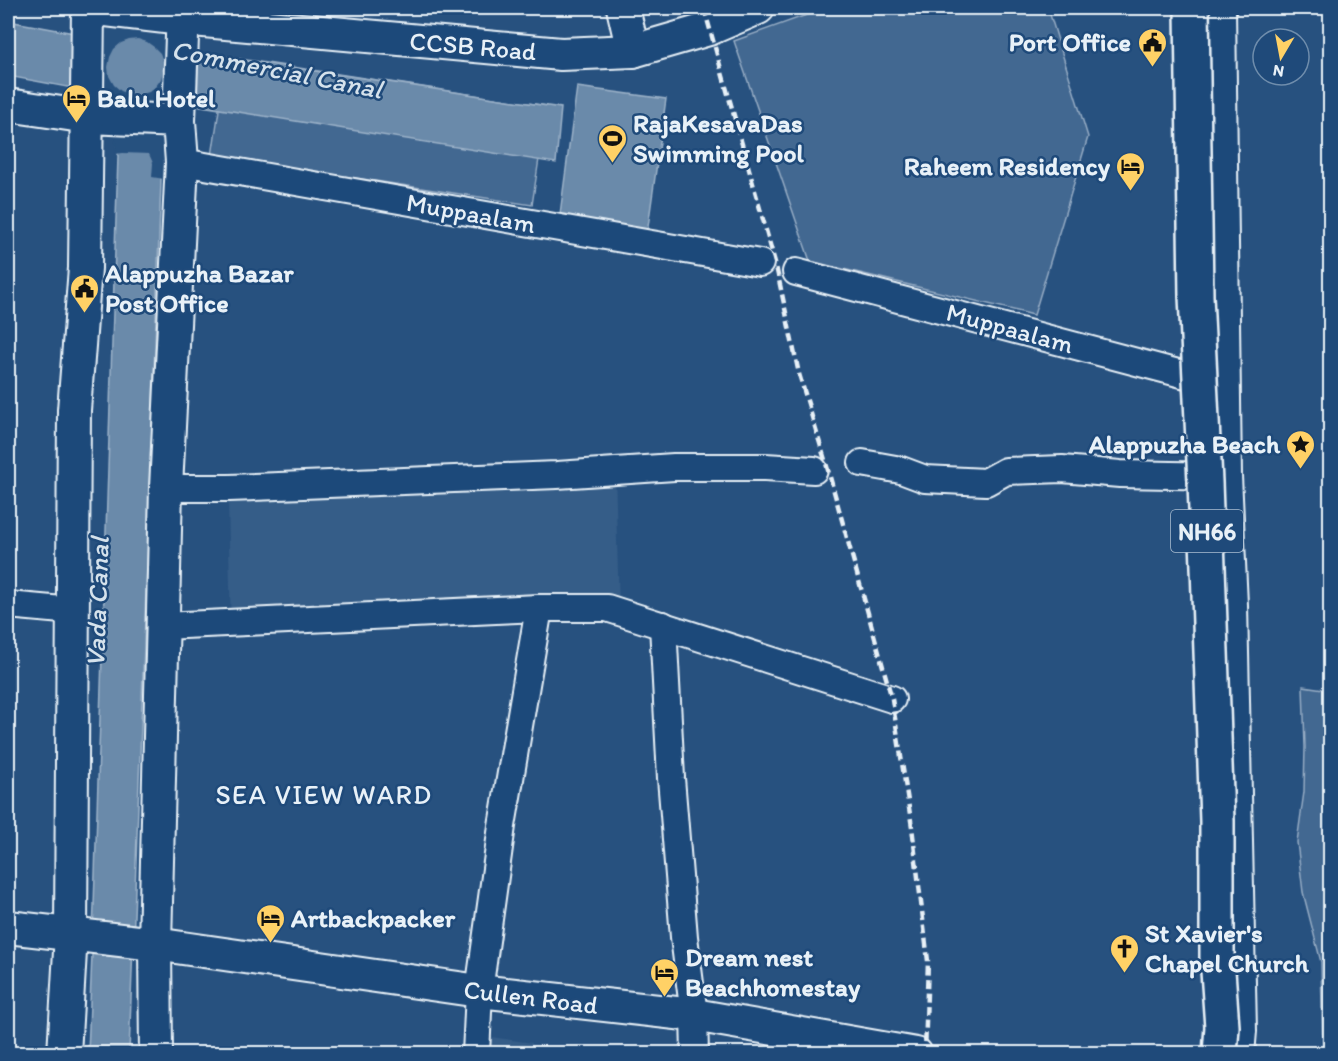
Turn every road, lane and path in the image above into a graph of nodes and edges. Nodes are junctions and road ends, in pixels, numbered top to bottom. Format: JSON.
{"nodes":[{"id":1,"x":623,"y":8,"type":"edge"},
{"id":2,"x":758,"y":8,"type":"edge"},
{"id":3,"x":1192,"y":8,"type":"edge"},
{"id":4,"x":1220,"y":8,"type":"edge"},
{"id":5,"x":94,"y":14,"type":"edge"},
{"id":6,"x":181,"y":15,"type":"edge"},
{"id":7,"x":633,"y":51,"type":"junction"},
{"id":8,"x":8,"y":105,"type":"edge"},
{"id":9,"x":94,"y":107,"type":"junction"},
{"id":10,"x":174,"y":115,"type":"junction"},
{"id":11,"x":182,"y":162,"type":"junction"},
{"id":12,"x":759,"y":263,"type":"dead end"},
{"id":13,"x":796,"y":272,"type":"dead end"},
{"id":14,"x":1224,"y":385,"type":"junction"},
{"id":15,"x":862,"y":463,"type":"dead end"},
{"id":16,"x":814,"y":470,"type":"dead end"},
{"id":17,"x":1225,"y":476,"type":"junction"},
{"id":18,"x":166,"y":488,"type":"junction"},
{"id":19,"x":8,"y":605,"type":"edge"},
{"id":20,"x":538,"y":608,"type":"junction"},
{"id":21,"x":73,"y":611,"type":"junction"},
{"id":22,"x":663,"y":625,"type":"junction"},
{"id":23,"x":163,"y":626,"type":"junction"},
{"id":24,"x":892,"y":699,"type":"dead end"},
{"id":25,"x":8,"y":927,"type":"edge"},
{"id":26,"x":72,"y":934,"type":"junction"},
{"id":27,"x":150,"y":943,"type":"junction"},
{"id":28,"x":479,"y":991,"type":"junction"},
{"id":29,"x":694,"y":1015,"type":"junction"},
{"id":30,"x":64,"y":1053,"type":"edge"},
{"id":31,"x":156,"y":1053,"type":"edge"},
{"id":32,"x":476,"y":1053,"type":"edge"},
{"id":33,"x":695,"y":1053,"type":"edge"},
{"id":34,"x":913,"y":1053,"type":"edge"},
{"id":35,"x":1220,"y":1053,"type":"edge"},
{"id":36,"x":1238,"y":1053,"type":"edge"}],
"edges":[{"from":1,"to":7,"type":"main road"},
{"from":2,"to":7,"type":"main road","name":"CCSB Road"},
{"from":3,"to":35,"type":"highway","number":"NH66","bridge":true},
{"from":4,"to":14,"type":"main road"},
{"from":5,"to":6,"type":"main road","name":"CCSB Road"},
{"from":5,"to":9,"type":"main road"},
{"from":6,"to":7,"type":"main road","name":"CCSB Road"},
{"from":6,"to":10,"type":"main road"},
{"from":8,"to":9,"type":"main road"},
{"from":9,"to":10,"type":"main road"},
{"from":9,"to":21,"type":"main road"},
{"from":10,"to":11,"type":"main road"},
{"from":11,"to":12,"type":"street","name":"Muppaalam"},
{"from":11,"to":18,"type":"main road"},
{"from":13,"to":14,"type":"street","name":"Muppaalam"},
{"from":14,"to":17,"type":"main road"},
{"from":15,"to":17,"type":"street"},
{"from":16,"to":18,"type":"street"},
{"from":17,"to":36,"type":"main road"},
{"from":18,"to":23,"type":"main road"},
{"from":19,"to":21,"type":"street"},
{"from":20,"to":22,"type":"street"},
{"from":20,"to":23,"type":"street"},
{"from":20,"to":28,"type":"street"},
{"from":21,"to":26,"type":"main road"},
{"from":22,"to":24,"type":"street"},
{"from":22,"to":29,"type":"street"},
{"from":23,"to":27,"type":"main road"},
{"from":25,"to":26,"type":"main road"},
{"from":26,"to":27,"type":"main road","name":"Cullen Road"},
{"from":26,"to":30,"type":"main road"},
{"from":27,"to":28,"type":"main road","name":"Cullen Road"},
{"from":27,"to":31,"type":"main road"},
{"from":28,"to":29,"type":"main road","name":"Cullen Road"},
{"from":28,"to":32,"type":"street"},
{"from":29,"to":33,"type":"street"},
{"from":29,"to":34,"type":"main road","name":"Cullen Road"}]}
